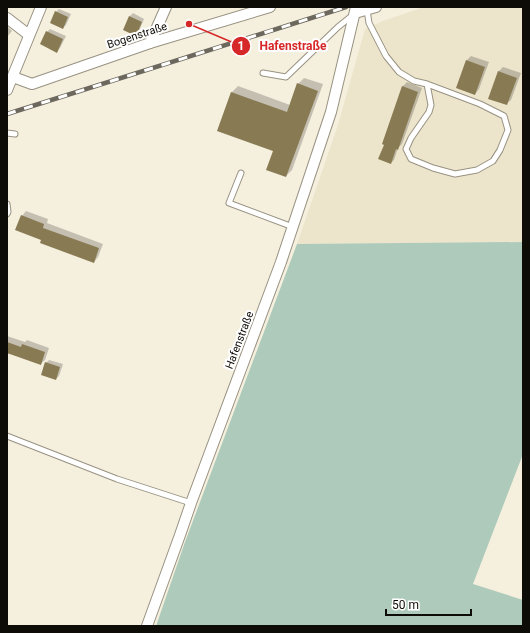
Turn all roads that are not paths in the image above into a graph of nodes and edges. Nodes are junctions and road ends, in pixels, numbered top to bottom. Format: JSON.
{"nodes":[{"id":1,"x":41,"y":7,"type":"edge"},
{"id":2,"x":166,"y":7,"type":"edge"},
{"id":3,"x":270,"y":7,"type":"edge"},
{"id":4,"x":371,"y":8,"type":"edge"},
{"id":5,"x":356,"y":10,"type":"edge"},
{"id":6,"x":7,"y":18,"type":"edge"},
{"id":7,"x":29,"y":35,"type":"junction"},
{"id":8,"x":150,"y":43,"type":"junction"},
{"id":9,"x":263,"y":73,"type":"dead end"},
{"id":10,"x":13,"y":77,"type":"junction"},
{"id":11,"x":427,"y":84,"type":"junction"},
{"id":12,"x":7,"y":90,"type":"edge"},
{"id":13,"x":7,"y":133,"type":"edge"},
{"id":14,"x":15,"y":134,"type":"dead end"},
{"id":15,"x":241,"y":173,"type":"dead end"},
{"id":16,"x":7,"y":204,"type":"edge"},
{"id":17,"x":7,"y":214,"type":"edge"},
{"id":18,"x":293,"y":227,"type":"junction"},
{"id":19,"x":7,"y":436,"type":"edge"},
{"id":20,"x":191,"y":503,"type":"junction"},
{"id":21,"x":147,"y":626,"type":"edge"}],
"edges":[{"from":1,"to":7,"type":"street"},
{"from":2,"to":8,"type":"street"},
{"from":3,"to":8,"type":"street","name":"Bogenstraße"},
{"from":4,"to":5,"type":"street"},
{"from":4,"to":11,"type":"lane"},
{"from":5,"to":9,"type":"lane"},
{"from":5,"to":18,"type":"street","name":"Hafenstraße"},
{"from":6,"to":7,"type":"street"},
{"from":7,"to":10,"type":"street"},
{"from":8,"to":10,"type":"street","name":"Bogenstraße"},
{"from":10,"to":12,"type":"street"},
{"from":11,"to":11,"type":"lane"},
{"from":13,"to":14,"type":"lane"},
{"from":15,"to":18,"type":"lane"},
{"from":16,"to":17,"type":"lane"},
{"from":18,"to":20,"type":"street","name":"Hafenstraße"},
{"from":19,"to":20,"type":"lane"},
{"from":20,"to":21,"type":"street","name":"Hafenstraße"}]}
